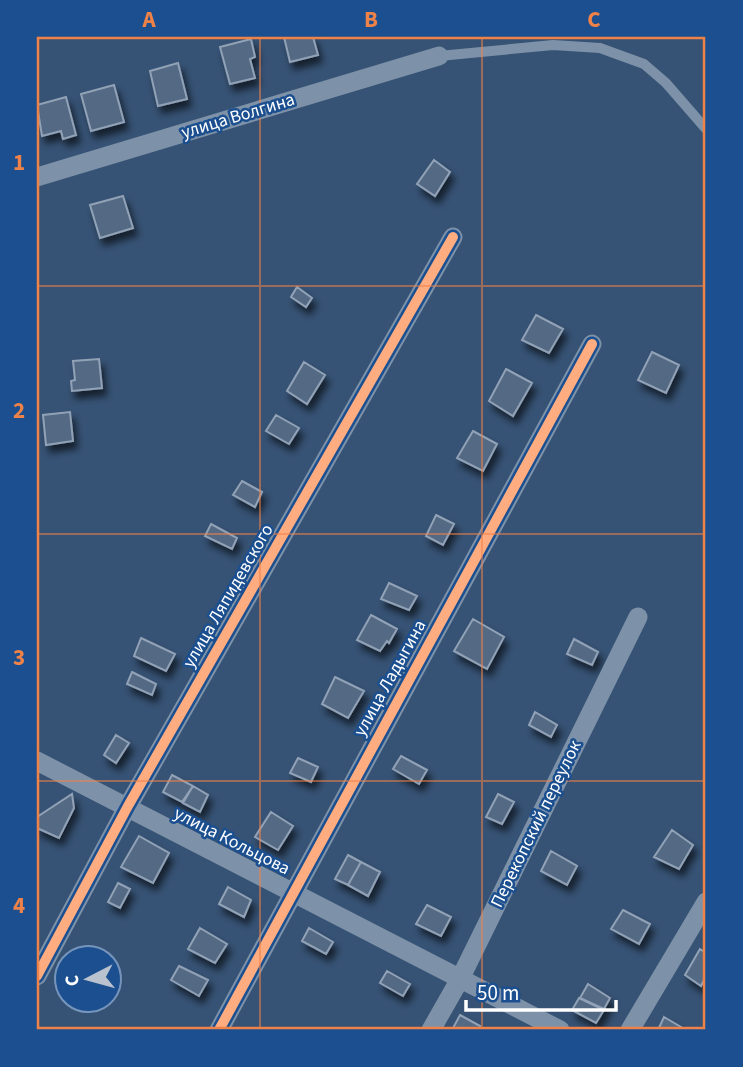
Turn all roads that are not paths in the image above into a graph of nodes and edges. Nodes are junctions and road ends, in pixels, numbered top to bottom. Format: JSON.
{"nodes":[{"id":1,"x":439,"y":56,"type":"joint"},
{"id":2,"x":706,"y":129,"type":"edge"},
{"id":3,"x":37,"y":177,"type":"edge"},
{"id":4,"x":453,"y":237,"type":"dead end"},
{"id":5,"x":592,"y":344,"type":"dead end"},
{"id":6,"x":638,"y":617,"type":"dead end"},
{"id":7,"x":37,"y":761,"type":"edge"},
{"id":8,"x":128,"y":806,"type":"junction"},
{"id":9,"x":293,"y":892,"type":"junction"},
{"id":10,"x":706,"y":902,"type":"edge"},
{"id":11,"x":37,"y":976,"type":"edge"},
{"id":12,"x":460,"y":979,"type":"junction"},
{"id":13,"x":219,"y":1030,"type":"edge"},
{"id":14,"x":431,"y":1030,"type":"edge"},
{"id":15,"x":561,"y":1030,"type":"edge"},
{"id":16,"x":630,"y":1030,"type":"edge"}],
"edges":[{"from":1,"to":2,"type":"lane"},
{"from":1,"to":3,"type":"street","name":"улица Волгина"},
{"from":4,"to":8,"type":"street","name":"улица Ляпидевского"},
{"from":5,"to":9,"type":"street","name":"улица Ладыгина"},
{"from":6,"to":12,"type":"street","name":"Перекопский переулок"},
{"from":7,"to":8,"type":"street","name":"улица Кольцова"},
{"from":8,"to":9,"type":"street","name":"улица Кольцова"},
{"from":8,"to":11,"type":"street","name":"улица Ляпидевского"},
{"from":9,"to":12,"type":"street","name":"улица Кольцова"},
{"from":9,"to":13,"type":"street","name":"улица Ладыгина"},
{"from":10,"to":16,"type":"street"},
{"from":12,"to":14,"type":"street","name":"Перекопский переулок"},
{"from":12,"to":15,"type":"street","name":"улица Кольцова"}]}
